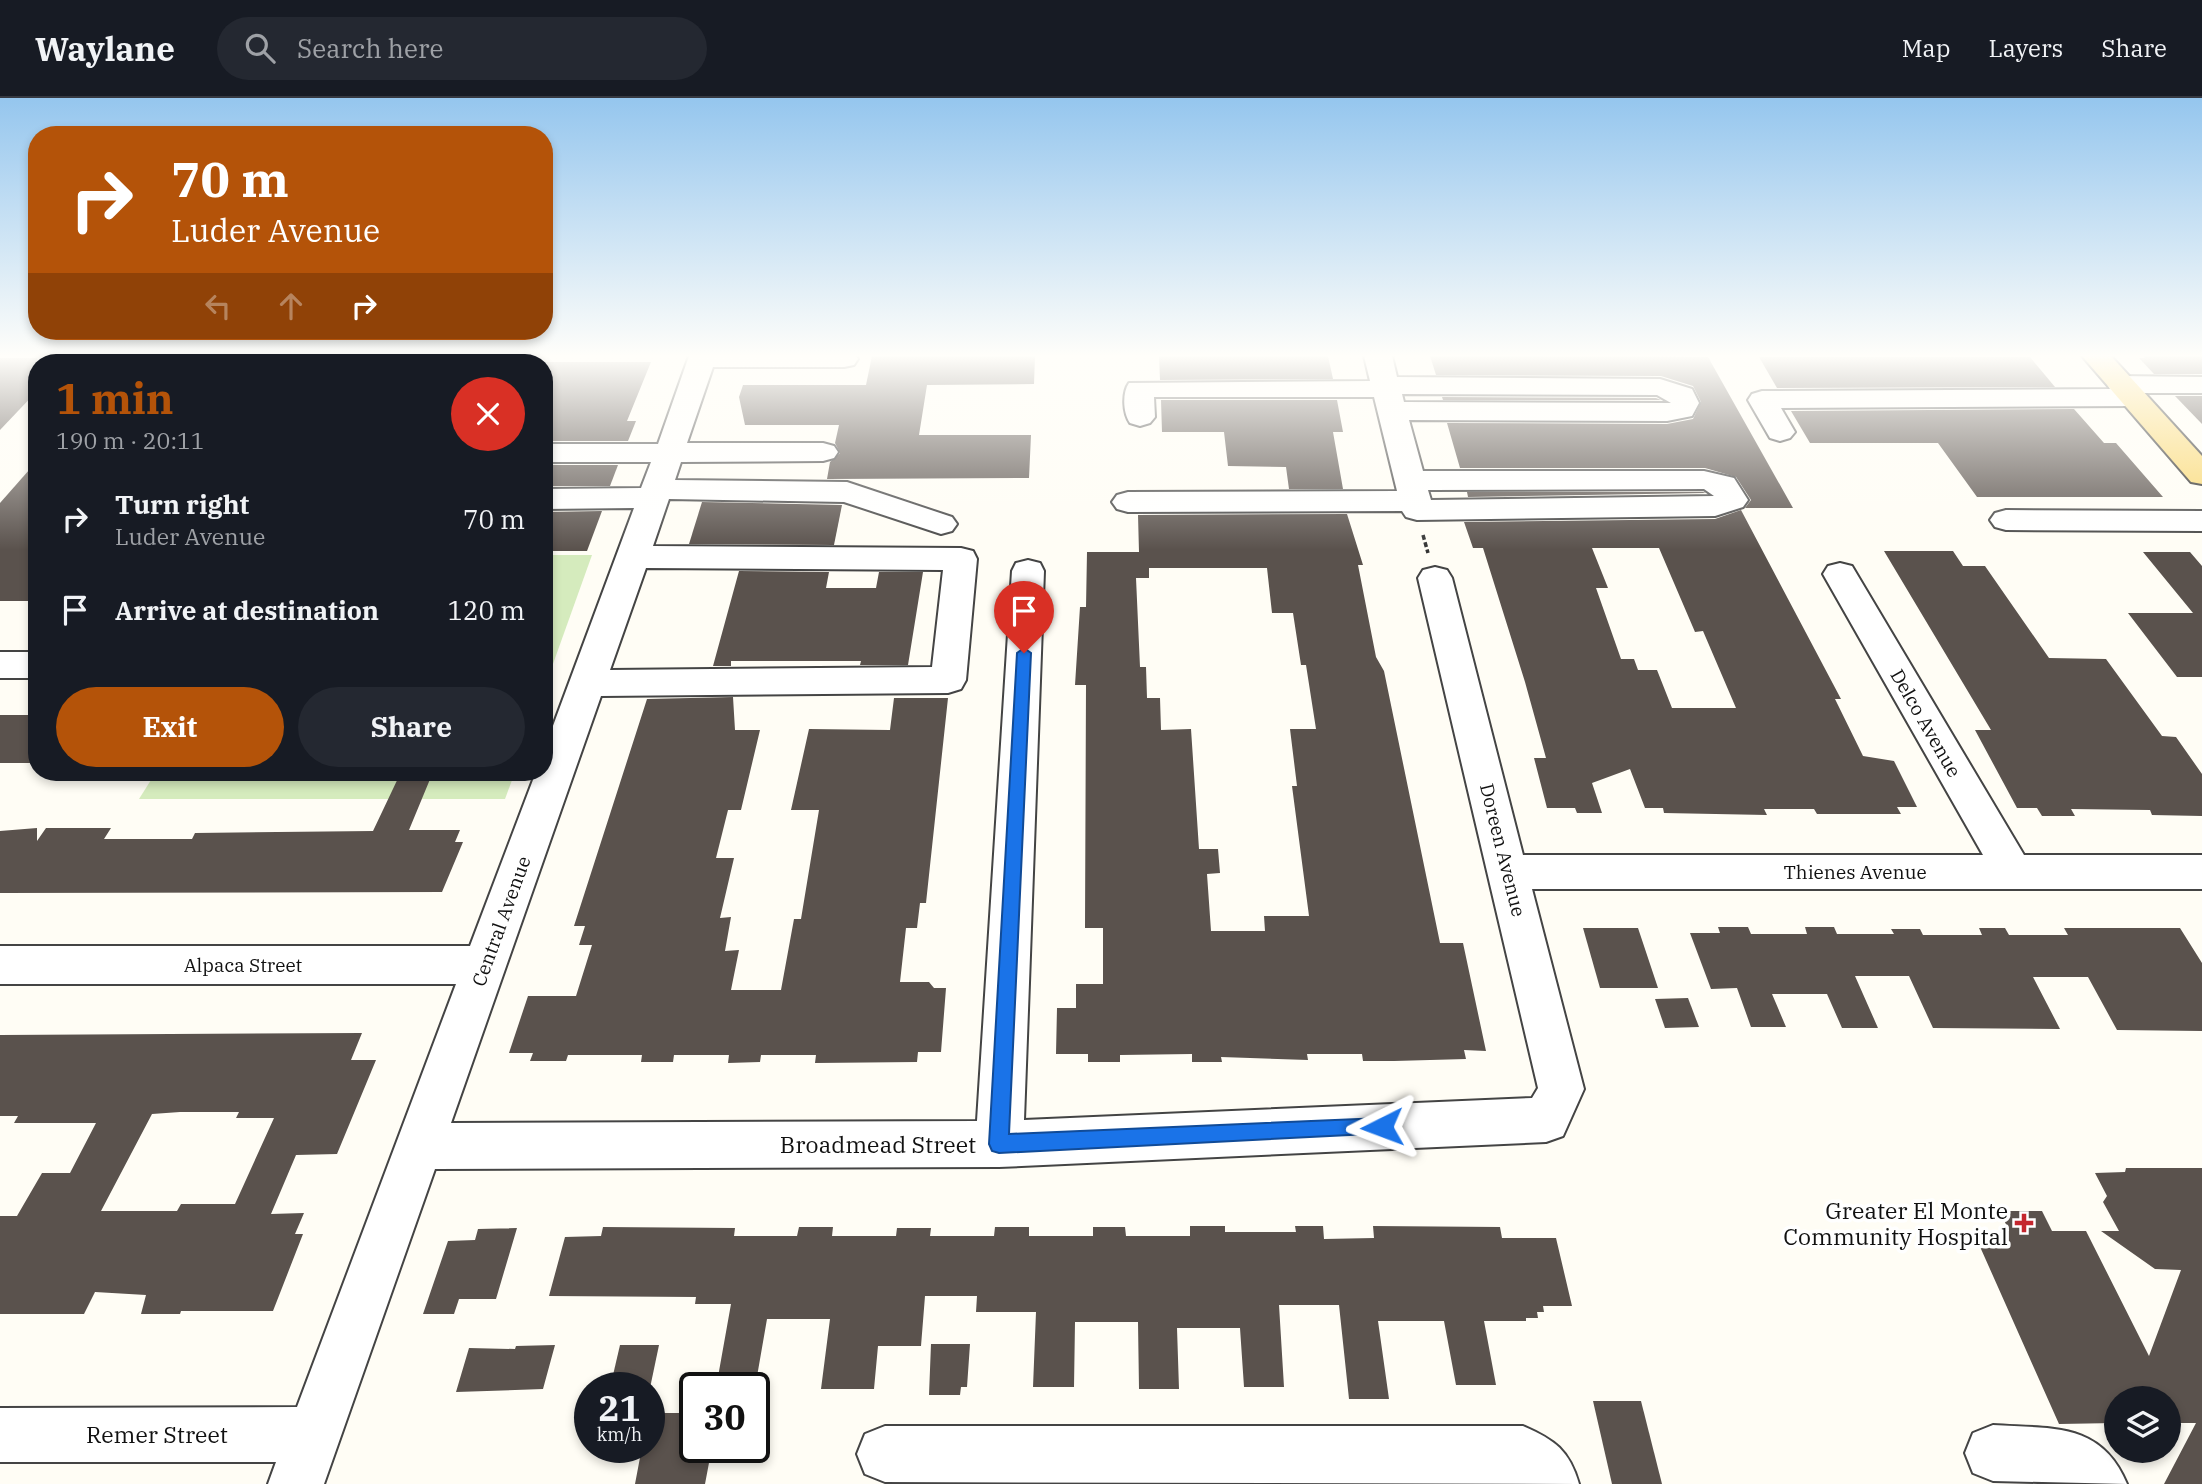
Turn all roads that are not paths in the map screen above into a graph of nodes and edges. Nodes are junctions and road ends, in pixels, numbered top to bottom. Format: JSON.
{"nodes":[{"id":1,"x":681,"y":421,"type":"edge"},
{"id":2,"x":1394,"y":421,"type":"edge"},
{"id":3,"x":1774,"y":421,"type":"edge"},
{"id":4,"x":2154,"y":421,"type":"edge"},
{"id":5,"x":1780,"y":432,"type":"dead end"},
{"id":6,"x":670,"y":451,"type":"junction"},
{"id":7,"x":823,"y":452,"type":"dead end"},
{"id":8,"x":553,"y":453,"type":"edge"},
{"id":9,"x":2202,"y":475,"type":"edge"},
{"id":10,"x":654,"y":494,"type":"junction"},
{"id":11,"x":553,"y":499,"type":"edge"},
{"id":12,"x":1128,"y":502,"type":"dead end"},
{"id":13,"x":1416,"y":505,"type":"junction"},
{"id":14,"x":2006,"y":520,"type":"dead end"},
{"id":15,"x":2202,"y":522,"type":"edge"},
{"id":16,"x":941,"y":524,"type":"dead end"},
{"id":17,"x":633,"y":557,"type":"junction"},
{"id":18,"x":1028,"y":571,"type":"dead end"},
{"id":19,"x":1840,"y":574,"type":"dead end"},
{"id":20,"x":1435,"y":578,"type":"dead end"},
{"id":21,"x":0,"y":665,"type":"edge"},
{"id":22,"x":28,"y":665,"type":"edge"},
{"id":23,"x":587,"y":683,"type":"junction"},
{"id":24,"x":553,"y":777,"type":"edge"},
{"id":25,"x":552,"y":781,"type":"edge"},
{"id":26,"x":1509,"y":872,"type":"junction"},
{"id":27,"x":2013,"y":872,"type":"junction"},
{"id":28,"x":2202,"y":872,"type":"edge"},
{"id":29,"x":0,"y":965,"type":"edge"},
{"id":30,"x":485,"y":965,"type":"junction"},
{"id":31,"x":1546,"y":1120,"type":"joint"},
{"id":32,"x":999,"y":1144,"type":"junction"},
{"id":33,"x":419,"y":1146,"type":"junction"},
{"id":34,"x":315,"y":1434,"type":"junction"},
{"id":35,"x":0,"y":1435,"type":"edge"},
{"id":36,"x":1993,"y":1453,"type":"dead end"},
{"id":37,"x":885,"y":1454,"type":"dead end"},
{"id":38,"x":1129,"y":1469,"type":"edge"},
{"id":39,"x":1266,"y":1469,"type":"edge"},
{"id":40,"x":296,"y":1484,"type":"edge"},
{"id":41,"x":1551,"y":1484,"type":"edge"},
{"id":42,"x":2099,"y":1484,"type":"edge"}],
"edges":[{"from":1,"to":6,"type":"street","name":"Central Avenue"},
{"from":2,"to":13,"type":"street"},
{"from":3,"to":5,"type":"street"},
{"from":4,"to":9,"type":"main road"},
{"from":6,"to":7,"type":"street"},
{"from":6,"to":8,"type":"street"},
{"from":6,"to":10,"type":"street","name":"Central Avenue"},
{"from":10,"to":11,"type":"street"},
{"from":10,"to":16,"type":"street"},
{"from":10,"to":17,"type":"street","name":"Central Avenue"},
{"from":12,"to":13,"type":"street"},
{"from":13,"to":13,"type":"street"},
{"from":14,"to":15,"type":"street"},
{"from":17,"to":23,"type":"street","name":"Central Avenue"},
{"from":17,"to":23,"type":"street"},
{"from":18,"to":32,"type":"street"},
{"from":19,"to":27,"type":"street","name":"Delco Avenue"},
{"from":20,"to":26,"type":"street","name":"Doreen Avenue"},
{"from":21,"to":22,"type":"street"},
{"from":23,"to":24,"type":"street","name":"Central Avenue"},
{"from":25,"to":30,"type":"street","name":"Central Avenue"},
{"from":26,"to":27,"type":"street","name":"Thienes Avenue"},
{"from":26,"to":31,"type":"street","name":"Doreen Avenue"},
{"from":27,"to":28,"type":"street","name":"Thienes Avenue"},
{"from":29,"to":30,"type":"street","name":"Alpaca Street"},
{"from":30,"to":33,"type":"street","name":"Central Avenue"},
{"from":31,"to":32,"type":"street","name":"Broadmead Street"},
{"from":32,"to":33,"type":"street","name":"Broadmead Street"},
{"from":33,"to":34,"type":"street","name":"Central Avenue"},
{"from":34,"to":35,"type":"street","name":"Remer Street"},
{"from":34,"to":40,"type":"street","name":"Central Avenue"},
{"from":36,"to":42,"type":"street"},
{"from":37,"to":38,"type":"street"},
{"from":38,"to":39,"type":"street"},
{"from":39,"to":41,"type":"street"}]}
